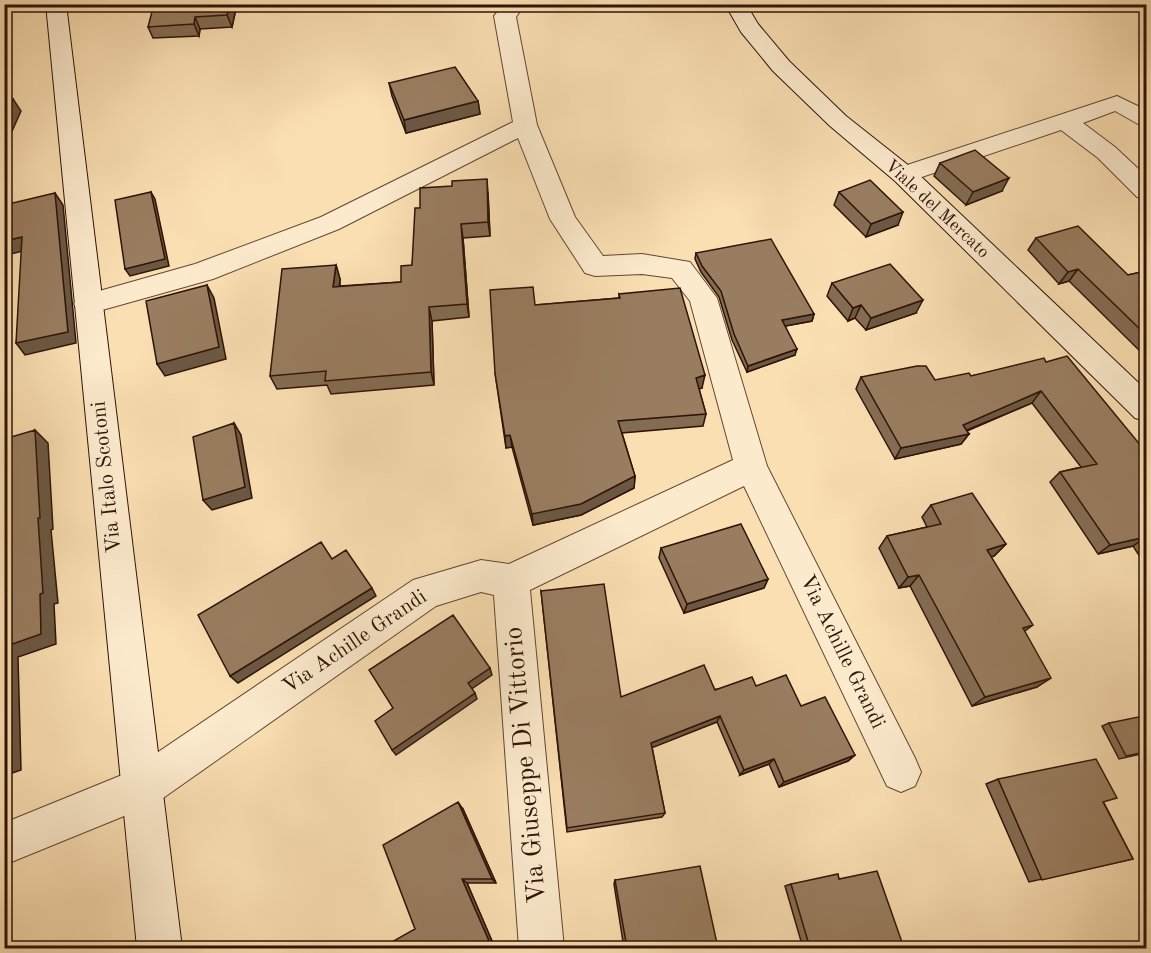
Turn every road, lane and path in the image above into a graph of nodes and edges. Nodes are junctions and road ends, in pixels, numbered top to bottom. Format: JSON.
{"nodes":[{"id":1,"x":56,"y":4,"type":"edge"},
{"id":2,"x":515,"y":4,"type":"edge"},
{"id":3,"x":735,"y":4,"type":"edge"},
{"id":4,"x":1146,"y":119,"type":"edge"},
{"id":5,"x":1062,"y":121,"type":"junction"},
{"id":6,"x":525,"y":125,"type":"junction"},
{"id":7,"x":904,"y":175,"type":"junction"},
{"id":8,"x":1146,"y":190,"type":"edge"},
{"id":9,"x":88,"y":304,"type":"junction"},
{"id":10,"x":1146,"y":409,"type":"edge"},
{"id":11,"x":751,"y":467,"type":"junction"},
{"id":12,"x":511,"y":581,"type":"junction"},
{"id":13,"x":901,"y":772,"type":"dead end"},
{"id":14,"x":141,"y":788,"type":"junction"},
{"id":15,"x":4,"y":844,"type":"edge"},
{"id":16,"x":160,"y":948,"type":"edge"},
{"id":17,"x":542,"y":948,"type":"edge"}],
"edges":[{"from":1,"to":9,"type":"street","name":"Via Italo Scotoni"},
{"from":2,"to":6,"type":"street","name":"Via Achille Grandi"},
{"from":3,"to":7,"type":"street","name":"Viale del Mercato"},
{"from":4,"to":5,"type":"street"},
{"from":5,"to":7,"type":"street"},
{"from":5,"to":8,"type":"street"},
{"from":6,"to":9,"type":"street"},
{"from":6,"to":11,"type":"street","name":"Via Achille Grandi"},
{"from":7,"to":10,"type":"street","name":"Viale del Mercato"},
{"from":9,"to":14,"type":"street","name":"Via Italo Scotoni"},
{"from":11,"to":12,"type":"street"},
{"from":11,"to":13,"type":"street","name":"Via Achille Grandi"},
{"from":12,"to":14,"type":"street","name":"Via Achille Grandi"},
{"from":12,"to":17,"type":"street","name":"Via Giuseppe Di Vittorio"},
{"from":14,"to":15,"type":"street","name":"Via Achille Grandi"},
{"from":14,"to":16,"type":"street","name":"Via Italo Scotoni"}]}
